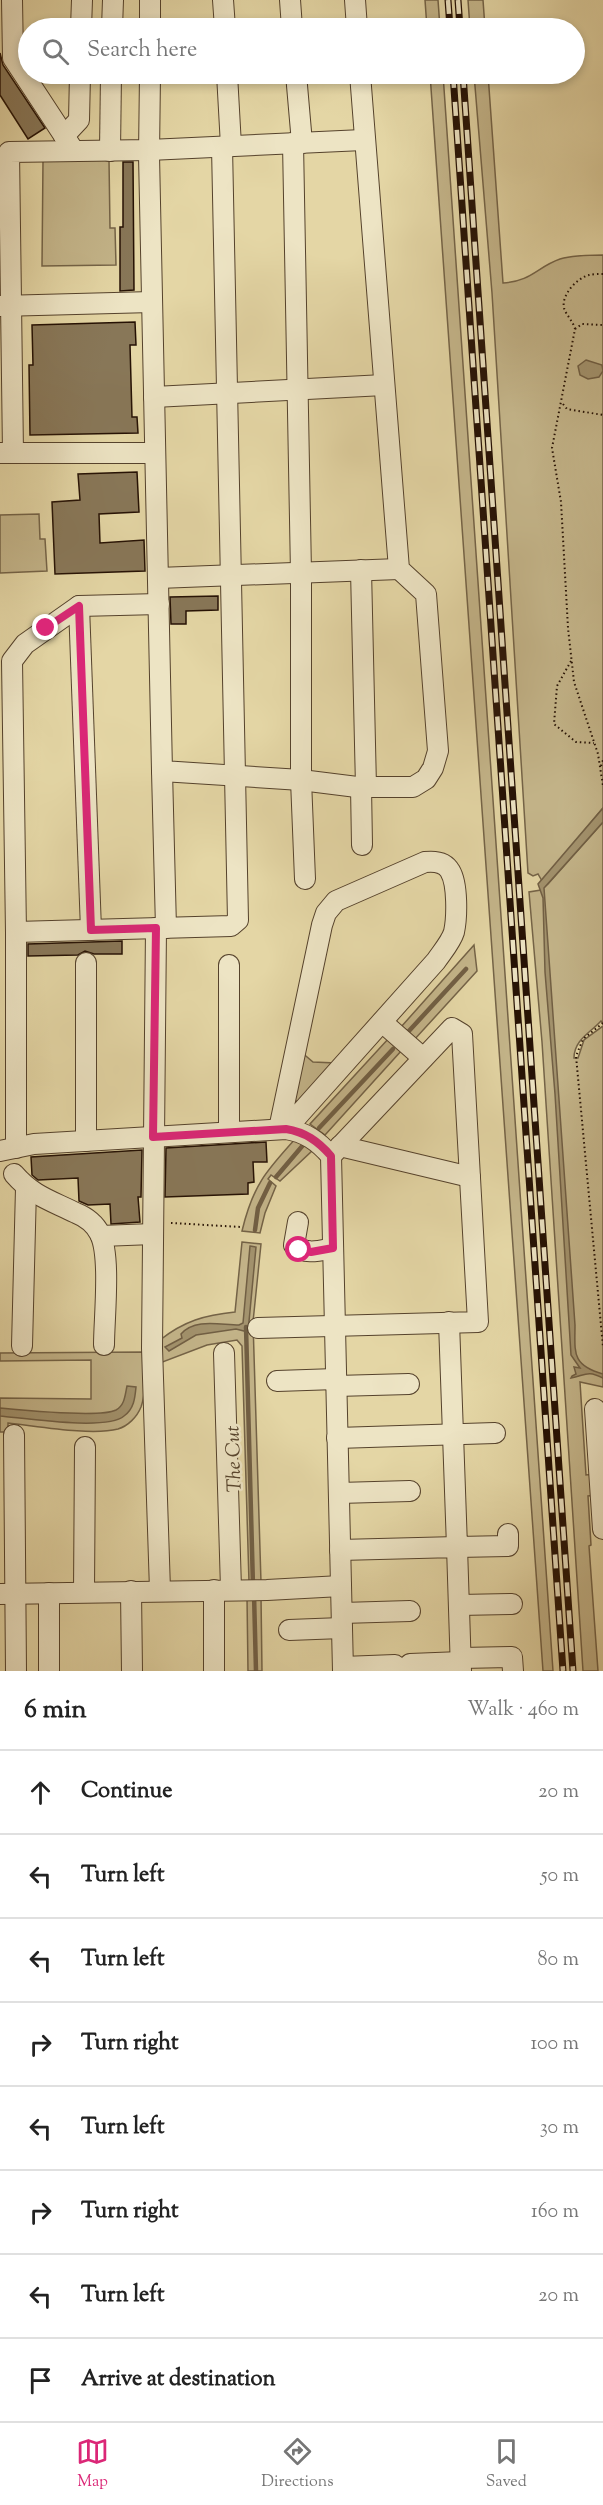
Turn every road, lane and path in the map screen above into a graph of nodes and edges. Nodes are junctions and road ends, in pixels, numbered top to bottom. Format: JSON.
{"nodes":[{"id":1,"x":12,"y":0,"type":"edge"},
{"id":2,"x":82,"y":0,"type":"edge"},
{"id":3,"x":113,"y":0,"type":"edge"},
{"id":4,"x":150,"y":0,"type":"edge"},
{"id":5,"x":224,"y":0,"type":"edge"},
{"id":6,"x":290,"y":0,"type":"edge"},
{"id":7,"x":355,"y":0,"type":"edge"},
{"id":8,"x":81,"y":18,"type":"edge"},
{"id":9,"x":112,"y":18,"type":"edge"},
{"id":10,"x":150,"y":18,"type":"edge"},
{"id":11,"x":225,"y":18,"type":"edge"},
{"id":12,"x":291,"y":18,"type":"edge"},
{"id":13,"x":356,"y":18,"type":"edge"},
{"id":14,"x":18,"y":66,"type":"edge"},
{"id":15,"x":30,"y":84,"type":"edge"},
{"id":16,"x":80,"y":84,"type":"edge"},
{"id":17,"x":111,"y":84,"type":"edge"},
{"id":18,"x":150,"y":84,"type":"edge"},
{"id":19,"x":227,"y":84,"type":"edge"},
{"id":20,"x":296,"y":84,"type":"edge"},
{"id":21,"x":360,"y":84,"type":"edge"},
{"id":22,"x":363,"y":140,"type":"junction"},
{"id":23,"x":69,"y":143,"type":"junction"},
{"id":24,"x":297,"y":143,"type":"junction"},
{"id":25,"x":226,"y":146,"type":"junction"},
{"id":26,"x":149,"y":150,"type":"junction"},
{"id":27,"x":110,"y":151,"type":"junction"},
{"id":28,"x":603,"y":274,"type":"edge"},
{"id":29,"x":152,"y":302,"type":"junction"},
{"id":30,"x":6,"y":306,"type":"edge"},
{"id":31,"x":603,"y":325,"type":"edge"},
{"id":32,"x":575,"y":329,"type":"junction"},
{"id":33,"x":384,"y":385,"type":"junction"},
{"id":34,"x":298,"y":389,"type":"junction"},
{"id":35,"x":228,"y":393,"type":"junction"},
{"id":36,"x":154,"y":397,"type":"junction"},
{"id":37,"x":562,"y":401,"type":"junction"},
{"id":38,"x":603,"y":415,"type":"edge"},
{"id":39,"x":6,"y":453,"type":"edge"},
{"id":40,"x":155,"y":453,"type":"junction"},
{"id":41,"x":399,"y":569,"type":"junction"},
{"id":42,"x":361,"y":570,"type":"junction"},
{"id":43,"x":302,"y":573,"type":"junction"},
{"id":44,"x":232,"y":575,"type":"junction"},
{"id":45,"x":158,"y":578,"type":"junction"},
{"id":46,"x":159,"y":604,"type":"junction"},
{"id":47,"x":79,"y":606,"type":"junction"},
{"id":48,"x":572,"y":660,"type":"junction"},
{"id":49,"x":594,"y":743,"type":"junction"},
{"id":50,"x":603,"y":760,"type":"edge"},
{"id":51,"x":600,"y":769,"type":"junction"},
{"id":52,"x":162,"y":771,"type":"junction"},
{"id":53,"x":236,"y":776,"type":"junction"},
{"id":54,"x":301,"y":780,"type":"junction"},
{"id":55,"x":603,"y":786,"type":"edge"},
{"id":56,"x":363,"y":787,"type":"junction"},
{"id":57,"x":362,"y":845,"type":"dead end"},
{"id":58,"x":304,"y":879,"type":"dead end"},
{"id":59,"x":161,"y":928,"type":"junction"},
{"id":60,"x":91,"y":930,"type":"junction"},
{"id":61,"x":16,"y":932,"type":"junction"},
{"id":62,"x":86,"y":963,"type":"dead end"},
{"id":63,"x":229,"y":965,"type":"dead end"},
{"id":64,"x":603,"y":1023,"type":"edge"},
{"id":65,"x":387,"y":1027,"type":"junction"},
{"id":66,"x":423,"y":1058,"type":"junction"},
{"id":67,"x":289,"y":1130,"type":"junction"},
{"id":68,"x":229,"y":1132,"type":"junction"},
{"id":69,"x":153,"y":1137,"type":"junction"},
{"id":70,"x":86,"y":1140,"type":"junction"},
{"id":71,"x":17,"y":1147,"type":"edge"},
{"id":72,"x":331,"y":1149,"type":"junction"},
{"id":73,"x":470,"y":1177,"type":"junction"},
{"id":74,"x":13,"y":1180,"type":"edge"},
{"id":75,"x":298,"y":1222,"type":"dead end"},
{"id":76,"x":241,"y":1227,"type":"dead end"},
{"id":77,"x":153,"y":1228,"type":"junction"},
{"id":78,"x":102,"y":1236,"type":"junction"},
{"id":79,"x":333,"y":1248,"type":"junction"},
{"id":80,"x":450,"y":1322,"type":"junction"},
{"id":81,"x":335,"y":1325,"type":"junction"},
{"id":82,"x":258,"y":1328,"type":"dead end"},
{"id":83,"x":104,"y":1345,"type":"dead end"},
{"id":84,"x":22,"y":1346,"type":"dead end"},
{"id":85,"x":603,"y":1347,"type":"edge"},
{"id":86,"x":224,"y":1353,"type":"dead end"},
{"id":87,"x":277,"y":1381,"type":"dead end"},
{"id":88,"x":336,"y":1383,"type":"junction"},
{"id":89,"x":409,"y":1384,"type":"dead end"},
{"id":90,"x":595,"y":1409,"type":"dead end"},
{"id":91,"x":495,"y":1433,"type":"dead end"},
{"id":92,"x":453,"y":1434,"type":"junction"},
{"id":93,"x":14,"y":1435,"type":"dead end"},
{"id":94,"x":337,"y":1438,"type":"junction"},
{"id":95,"x":85,"y":1447,"type":"dead end"},
{"id":96,"x":600,"y":1449,"type":"edge"},
{"id":97,"x":410,"y":1491,"type":"dead end"},
{"id":98,"x":339,"y":1493,"type":"junction"},
{"id":99,"x":603,"y":1529,"type":"edge"},
{"id":100,"x":508,"y":1534,"type":"dead end"},
{"id":101,"x":457,"y":1547,"type":"junction"},
{"id":102,"x":340,"y":1550,"type":"junction"},
{"id":103,"x":341,"y":1586,"type":"junction"},
{"id":104,"x":160,"y":1590,"type":"junction"},
{"id":105,"x":230,"y":1590,"type":"junction"},
{"id":106,"x":131,"y":1591,"type":"junction"},
{"id":107,"x":84,"y":1592,"type":"junction"},
{"id":108,"x":49,"y":1593,"type":"junction"},
{"id":109,"x":8,"y":1594,"type":"edge"},
{"id":110,"x":512,"y":1604,"type":"dead end"},
{"id":111,"x":459,"y":1605,"type":"junction"},
{"id":112,"x":410,"y":1611,"type":"dead end"},
{"id":113,"x":342,"y":1620,"type":"junction"},
{"id":114,"x":289,"y":1630,"type":"dead end"},
{"id":115,"x":461,"y":1664,"type":"edge"},
{"id":116,"x":343,"y":1669,"type":"edge"},
{"id":117,"x":16,"y":1671,"type":"edge"},
{"id":118,"x":49,"y":1671,"type":"edge"},
{"id":119,"x":132,"y":1671,"type":"edge"},
{"id":120,"x":214,"y":1671,"type":"edge"},
{"id":121,"x":513,"y":1671,"type":"edge"}],
"edges":[{"from":1,"to":14,"type":"lane"},
{"from":2,"to":8,"type":"lane"},
{"from":3,"to":9,"type":"lane"},
{"from":4,"to":10,"type":"lane"},
{"from":5,"to":11,"type":"lane"},
{"from":6,"to":12,"type":"lane"},
{"from":7,"to":13,"type":"lane"},
{"from":15,"to":23,"type":"lane"},
{"from":16,"to":23,"type":"lane"},
{"from":17,"to":27,"type":"lane"},
{"from":18,"to":26,"type":"lane"},
{"from":19,"to":25,"type":"lane"},
{"from":20,"to":24,"type":"lane"},
{"from":21,"to":22,"type":"lane"},
{"from":22,"to":24,"type":"lane"},
{"from":22,"to":33,"type":"lane"},
{"from":23,"to":27,"type":"lane"},
{"from":23,"to":30,"type":"lane"},
{"from":24,"to":25,"type":"lane"},
{"from":24,"to":34,"type":"lane"},
{"from":25,"to":26,"type":"lane"},
{"from":25,"to":35,"type":"lane"},
{"from":26,"to":27,"type":"lane"},
{"from":26,"to":29,"type":"lane"},
{"from":28,"to":32,"type":"path"},
{"from":29,"to":30,"type":"lane"},
{"from":29,"to":36,"type":"lane"},
{"from":30,"to":39,"type":"lane"},
{"from":31,"to":32,"type":"path"},
{"from":32,"to":37,"type":"path"},
{"from":33,"to":34,"type":"lane"},
{"from":33,"to":41,"type":"lane"},
{"from":34,"to":35,"type":"lane"},
{"from":34,"to":43,"type":"lane"},
{"from":35,"to":36,"type":"lane"},
{"from":35,"to":44,"type":"lane"},
{"from":36,"to":40,"type":"lane"},
{"from":37,"to":38,"type":"path"},
{"from":37,"to":48,"type":"path"},
{"from":39,"to":40,"type":"lane"},
{"from":40,"to":45,"type":"lane"},
{"from":41,"to":42,"type":"lane"},
{"from":41,"to":56,"type":"lane"},
{"from":42,"to":43,"type":"lane"},
{"from":42,"to":56,"type":"lane"},
{"from":43,"to":44,"type":"lane"},
{"from":43,"to":54,"type":"lane"},
{"from":44,"to":45,"type":"lane"},
{"from":44,"to":53,"type":"lane"},
{"from":45,"to":46,"type":"lane"},
{"from":46,"to":47,"type":"lane"},
{"from":46,"to":52,"type":"lane"},
{"from":47,"to":60,"type":"lane"},
{"from":47,"to":61,"type":"lane"},
{"from":48,"to":49,"type":"path"},
{"from":48,"to":49,"type":"path"},
{"from":49,"to":51,"type":"path"},
{"from":50,"to":51,"type":"path"},
{"from":51,"to":55,"type":"path"},
{"from":52,"to":53,"type":"lane"},
{"from":52,"to":59,"type":"lane"},
{"from":53,"to":54,"type":"lane"},
{"from":53,"to":59,"type":"lane"},
{"from":54,"to":56,"type":"lane"},
{"from":54,"to":58,"type":"lane"},
{"from":56,"to":57,"type":"lane"},
{"from":59,"to":60,"type":"lane"},
{"from":59,"to":69,"type":"lane"},
{"from":60,"to":61,"type":"lane"},
{"from":61,"to":71,"type":"lane"},
{"from":62,"to":70,"type":"lane"},
{"from":63,"to":68,"type":"lane"},
{"from":64,"to":85,"type":"path"},
{"from":65,"to":66,"type":"lane"},
{"from":65,"to":67,"type":"lane"},
{"from":65,"to":67,"type":"lane"},
{"from":66,"to":72,"type":"lane"},
{"from":66,"to":73,"type":"lane"},
{"from":67,"to":68,"type":"lane"},
{"from":67,"to":72,"type":"lane"},
{"from":68,"to":69,"type":"lane"},
{"from":69,"to":70,"type":"lane"},
{"from":69,"to":77,"type":"lane"},
{"from":70,"to":71,"type":"lane"},
{"from":71,"to":74,"type":"lane"},
{"from":72,"to":73,"type":"lane"},
{"from":72,"to":79,"type":"lane"},
{"from":73,"to":80,"type":"lane"},
{"from":74,"to":78,"type":"lane"},
{"from":74,"to":84,"type":"lane"},
{"from":75,"to":79,"type":"lane"},
{"from":76,"to":77,"type":"path"},
{"from":77,"to":78,"type":"lane"},
{"from":77,"to":104,"type":"lane"},
{"from":78,"to":83,"type":"lane"},
{"from":79,"to":81,"type":"lane"},
{"from":80,"to":81,"type":"lane"},
{"from":80,"to":92,"type":"lane"},
{"from":81,"to":82,"type":"lane"},
{"from":81,"to":88,"type":"lane"},
{"from":86,"to":105,"type":"lane"},
{"from":87,"to":88,"type":"lane"},
{"from":88,"to":89,"type":"lane"},
{"from":88,"to":94,"type":"lane"},
{"from":90,"to":96,"type":"lane"},
{"from":91,"to":92,"type":"lane"},
{"from":92,"to":94,"type":"lane"},
{"from":92,"to":101,"type":"lane"},
{"from":93,"to":109,"type":"lane"},
{"from":94,"to":98,"type":"lane"},
{"from":95,"to":107,"type":"lane"},
{"from":96,"to":99,"type":"lane"},
{"from":97,"to":98,"type":"lane"},
{"from":98,"to":102,"type":"lane"},
{"from":100,"to":101,"type":"lane"},
{"from":101,"to":102,"type":"lane"},
{"from":101,"to":111,"type":"lane"},
{"from":102,"to":103,"type":"lane"},
{"from":103,"to":105,"type":"lane"},
{"from":103,"to":113,"type":"lane"},
{"from":104,"to":105,"type":"lane"},
{"from":104,"to":106,"type":"lane"},
{"from":105,"to":120,"type":"lane"},
{"from":106,"to":107,"type":"lane"},
{"from":106,"to":119,"type":"lane"},
{"from":107,"to":108,"type":"lane"},
{"from":108,"to":109,"type":"lane"},
{"from":108,"to":118,"type":"lane"},
{"from":109,"to":117,"type":"lane"},
{"from":110,"to":111,"type":"lane"},
{"from":111,"to":115,"type":"lane"},
{"from":112,"to":113,"type":"lane"},
{"from":113,"to":114,"type":"lane"},
{"from":113,"to":116,"type":"lane"},
{"from":115,"to":116,"type":"lane"},
{"from":115,"to":121,"type":"lane"}]}
